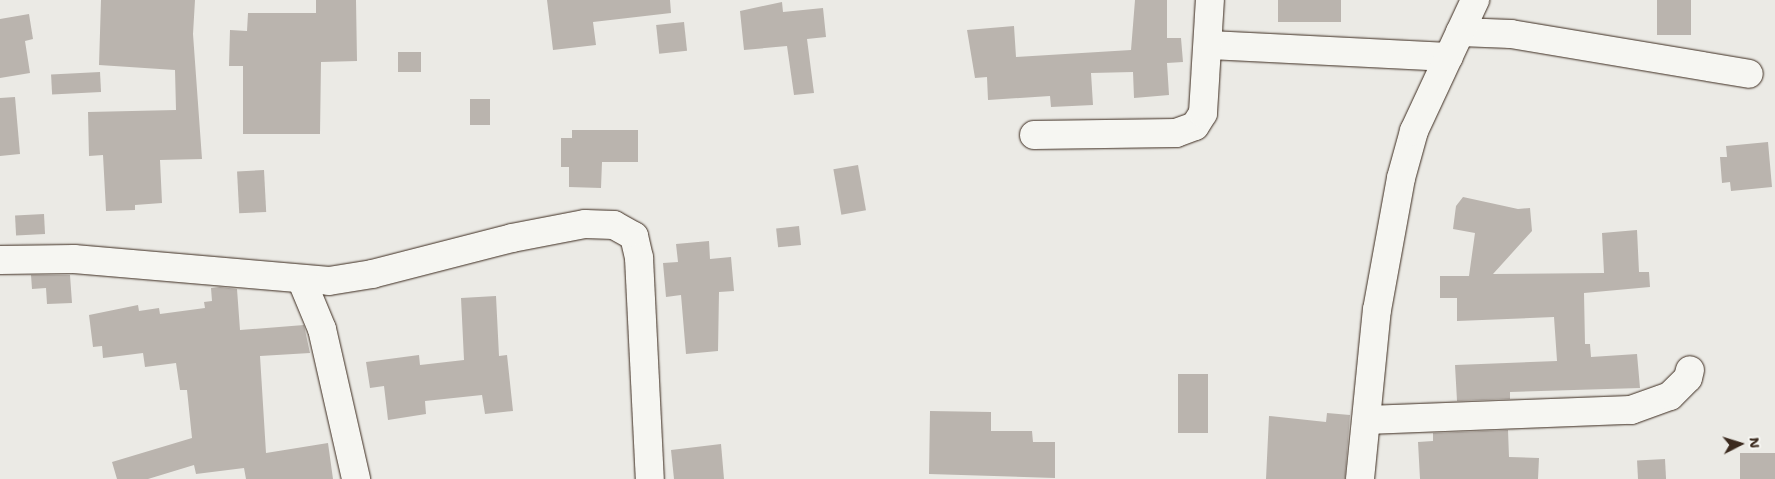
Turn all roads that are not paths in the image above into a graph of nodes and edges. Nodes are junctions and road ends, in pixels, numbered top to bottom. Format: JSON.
{"nodes":[{"id":1,"x":1210,"y":0,"type":"edge"},
{"id":2,"x":1475,"y":0,"type":"edge"},
{"id":3,"x":1460,"y":32,"type":"junction"},
{"id":4,"x":1210,"y":45,"type":"junction"},
{"id":5,"x":1449,"y":57,"type":"junction"},
{"id":6,"x":1749,"y":74,"type":"dead end"},
{"id":7,"x":1034,"y":135,"type":"dead end"},
{"id":8,"x":0,"y":260,"type":"edge"},
{"id":9,"x":302,"y":281,"type":"junction"},
{"id":10,"x":1690,"y":370,"type":"dead end"},
{"id":11,"x":1366,"y":420,"type":"junction"},
{"id":12,"x":356,"y":479,"type":"edge"},
{"id":13,"x":650,"y":479,"type":"edge"},
{"id":14,"x":1360,"y":479,"type":"edge"}],
"edges":[{"from":1,"to":4,"type":"street"},
{"from":2,"to":3,"type":"street"},
{"from":3,"to":5,"type":"street"},
{"from":3,"to":6,"type":"street"},
{"from":4,"to":5,"type":"street"},
{"from":4,"to":7,"type":"street"},
{"from":5,"to":11,"type":"street"},
{"from":8,"to":9,"type":"street"},
{"from":9,"to":12,"type":"street"},
{"from":9,"to":13,"type":"street"},
{"from":10,"to":11,"type":"street"},
{"from":11,"to":14,"type":"street"}]}
